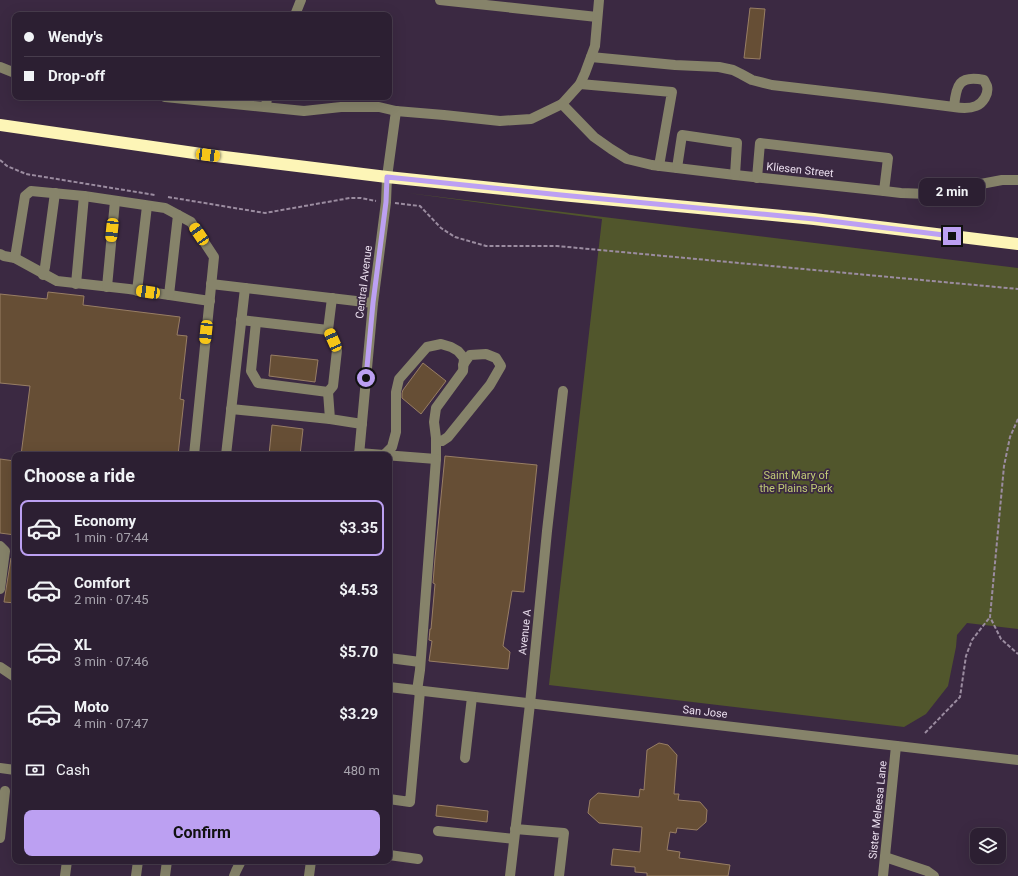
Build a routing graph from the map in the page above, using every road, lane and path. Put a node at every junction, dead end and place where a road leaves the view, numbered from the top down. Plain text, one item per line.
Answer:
1 (301, 0) edge
2 (440, 0) edge
3 (599, 0) edge
4 (474, 2) edge
5 (296, 12) edge
6 (597, 17) junction
7 (591, 58) junction
8 (0, 67) edge
9 (12, 72) edge
10 (580, 84) junction
11 (195, 100) edge
12 (267, 100) edge
13 (562, 104) junction
14 (266, 107) junction
15 (954, 107) dead end
16 (396, 112) junction
17 (0, 125) edge
18 (0, 160) edge
19 (659, 166) junction
20 (677, 168) junction
21 (735, 176) junction
22 (387, 177) junction
23 (757, 178) junction
24 (1018, 180) edge
25 (884, 191) junction
26 (55, 193) junction
27 (157, 195) dead end
28 (84, 196) junction
29 (164, 196) dead end
30 (362, 198) dead end
31 (115, 201) junction
32 (404, 204) dead end
33 (147, 206) junction
34 (178, 215) junction
35 (1018, 244) edge
36 (0, 254) edge
37 (15, 258) junction
38 (43, 274) junction
39 (76, 284) junction
40 (211, 284) junction
41 (107, 287) junction
42 (245, 288) junction
43 (1018, 289) edge
44 (137, 291) junction
45 (169, 295) junction
46 (332, 298) junction
47 (210, 301) junction
48 (373, 303) junction
49 (241, 320) junction
50 (256, 322) junction
51 (328, 330) junction
52 (463, 365) junction
53 (564, 391) dead end
54 (328, 392) junction
55 (231, 408) junction
56 (330, 419) junction
57 (1018, 419) edge
58 (362, 424) junction
59 (436, 440) junction
60 (194, 452) edge
61 (226, 452) edge
62 (359, 452) edge
63 (387, 452) edge
64 (392, 455) edge
65 (436, 458) junction
66 (0, 546) edge
67 (1, 574) edge
68 (0, 589) edge
69 (990, 617) junction
70 (1018, 654) edge
71 (392, 658) edge
72 (420, 662) junction
73 (0, 667) edge
74 (12, 675) edge
75 (392, 687) edge
76 (418, 691) junction
77 (472, 697) junction
78 (530, 704) junction
79 (924, 733) dead end
80 (896, 746) junction
81 (465, 758) dead end
82 (1018, 760) edge
83 (0, 768) edge
84 (12, 770) edge
85 (7, 791) edge
86 (392, 799) edge
87 (515, 829) junction
88 (438, 831) dead end
89 (0, 838) edge
90 (514, 839) junction
91 (392, 855) edge
92 (885, 857) junction
93 (418, 859) dead end
94 (67, 864) edge
95 (138, 864) edge
96 (167, 864) edge
97 (240, 864) edge
98 (311, 864) edge
99 (65, 876) edge
100 (136, 876) edge
101 (165, 876) edge
102 (234, 876) edge
103 (309, 876) edge
104 (510, 876) edge
105 (559, 876) edge
106 (883, 876) edge
107 (934, 876) edge

1 - 5 street
2 - 4 street
3 - 6 street
4 - 6 street
6 - 7 street
7 - 10 street
7 - 15 street
8 - 9 street
10 - 13 street
10 - 19 street
11 - 14 street
12 - 14 street
13 - 16 street
13 - 19 street, Kliesen Street
14 - 16 street
16 - 22 street, Central Avenue
17 - 22 highway
18 - 27 path
19 - 20 street, Kliesen Street
20 - 21 street, Kliesen Street
20 - 21 street
21 - 23 street, Kliesen Street
22 - 35 highway
22 - 48 street, Central Avenue
23 - 25 street, Kliesen Street
23 - 25 street
24 - 25 street, Kliesen Street
26 - 28 street
26 - 37 street
26 - 38 street
28 - 31 street
28 - 39 street
29 - 30 path
31 - 33 street
31 - 41 street
32 - 43 path
33 - 34 street
33 - 44 street
34 - 40 street
34 - 45 street
36 - 37 street
37 - 38 street
38 - 39 street
39 - 41 street
40 - 42 street
40 - 47 street
41 - 44 street
42 - 46 street
42 - 49 street
44 - 45 street
45 - 47 street
46 - 48 street
46 - 51 street
47 - 60 street
48 - 58 street, Central Avenue
49 - 50 street
49 - 55 street
50 - 51 street
50 - 54 street
51 - 54 street
52 - 59 street
52 - 59 street
52 - 63 street
53 - 78 street, Avenue A
54 - 56 street
55 - 56 street
55 - 61 street
56 - 58 street
57 - 69 path
58 - 62 street, Central Avenue
59 - 65 street
64 - 65 street
65 - 72 street
66 - 67 street
67 - 68 street
69 - 70 path
69 - 79 path
71 - 72 street
72 - 76 street
73 - 74 street
75 - 76 street, San Jose
76 - 77 street, San Jose
76 - 86 street
77 - 78 street, San Jose
77 - 81 street
78 - 80 street, San Jose
78 - 87 street, Avenue A
80 - 82 street, San Jose
80 - 92 street, Sister Meleesa Lane
83 - 84 street
85 - 89 street
87 - 90 street, Avenue A
87 - 105 street
88 - 90 street
90 - 104 street, Avenue A
91 - 93 street
92 - 106 street, Sister Meleesa Lane
92 - 107 street
94 - 99 street
95 - 100 street
96 - 101 street
97 - 102 street
98 - 103 street

